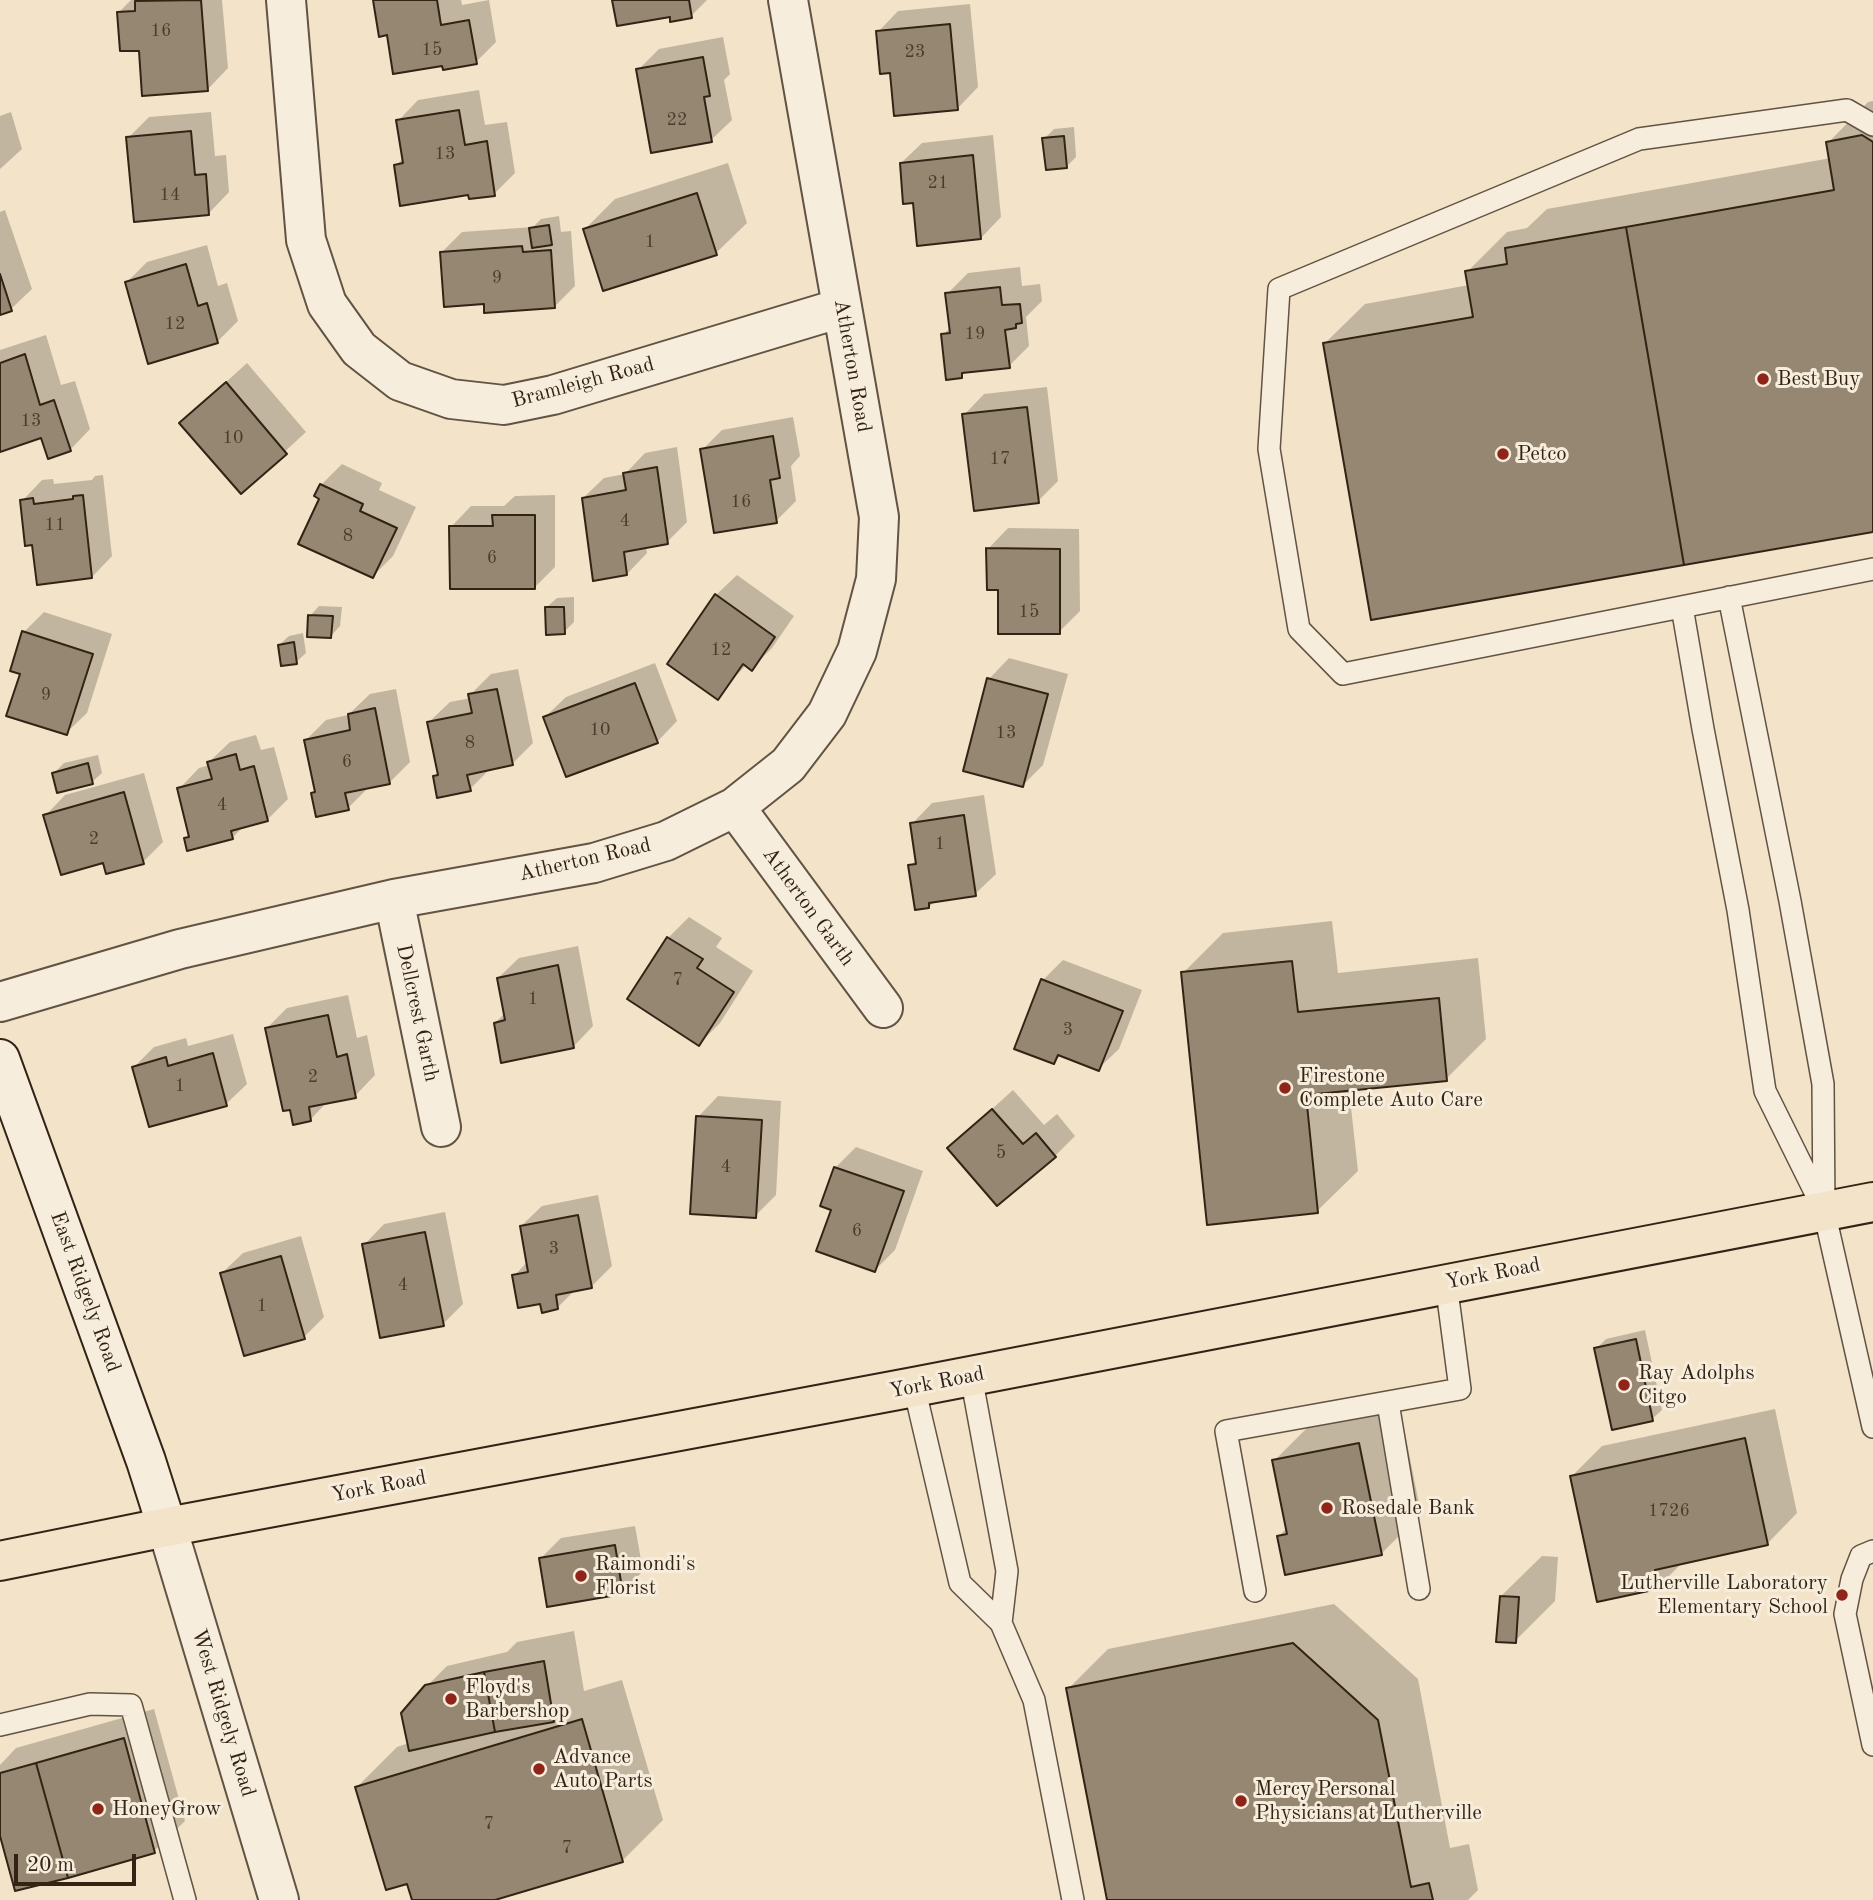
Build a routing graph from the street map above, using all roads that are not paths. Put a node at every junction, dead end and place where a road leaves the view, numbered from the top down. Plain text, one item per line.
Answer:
1 (286, 0) edge
2 (788, 0) edge
3 (1873, 125) edge
4 (841, 308) junction
5 (1873, 569) edge
6 (1729, 597) junction
7 (1682, 607) junction
8 (735, 807) junction
9 (394, 899) junction
10 (0, 1002) edge
11 (883, 1008) dead end
12 (0, 1059) edge
13 (441, 1127) dead end
14 (1873, 1202) edge
15 (1824, 1211) junction
16 (1446, 1283) junction
17 (971, 1376) junction
18 (914, 1387) junction
19 (1388, 1402) junction
20 (1873, 1427) edge
21 (167, 1527) junction
22 (1873, 1551) edge
23 (0, 1561) edge
24 (1419, 1589) dead end
25 (1255, 1591) dead end
26 (1002, 1623) junction
27 (0, 1726) edge
28 (1873, 1745) edge
29 (184, 1900) edge
30 (279, 1900) edge
31 (1073, 1900) edge

1 - 4 street, Bramleigh Road
2 - 4 street, Atherton Road
3 - 7 lane
4 - 8 street, Atherton Road
5 - 6 lane
6 - 7 lane
6 - 15 lane
7 - 15 lane
8 - 9 street, Atherton Road
8 - 11 street, Atherton Garth
9 - 10 street, Atherton Road
9 - 13 street, Dellcrest Garth
12 - 21 street, East Ridgely Road
14 - 15 main road, York Road
15 - 16 main road, York Road
15 - 20 lane
16 - 17 main road, York Road
16 - 19 lane
17 - 18 main road, York Road
17 - 26 lane
18 - 21 main road, York Road
18 - 26 lane
19 - 24 lane
19 - 25 lane
21 - 23 main road, York Road
21 - 30 street, West Ridgely Road
22 - 28 lane
26 - 31 lane
27 - 29 lane

